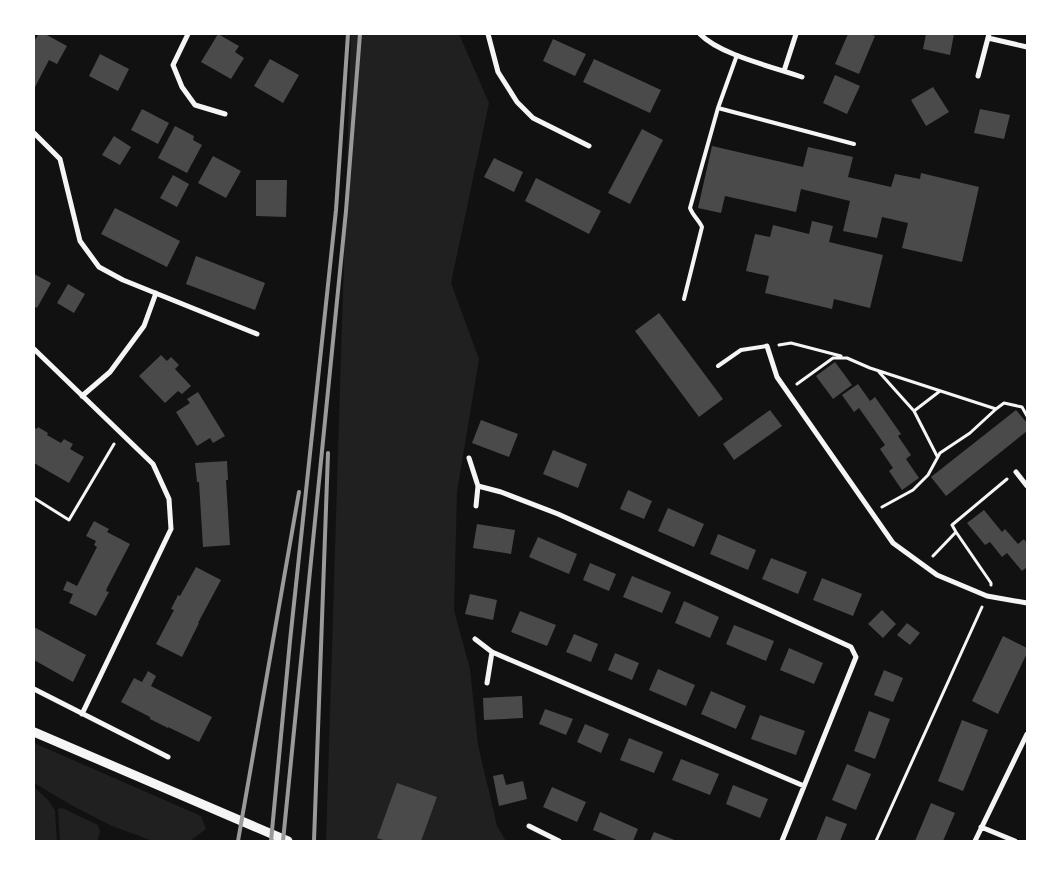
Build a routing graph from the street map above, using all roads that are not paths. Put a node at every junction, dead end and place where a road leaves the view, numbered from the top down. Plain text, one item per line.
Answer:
1 (188, 34) edge
2 (488, 34) edge
3 (700, 34) edge
4 (796, 34) edge
5 (988, 36) edge
6 (1027, 47) edge
7 (736, 55) junction
8 (784, 71) junction
9 (978, 76) dead end
10 (802, 77) dead end
11 (718, 108) junction
12 (225, 114) dead end
13 (34, 133) edge
14 (854, 144) dead end
15 (589, 146) dead end
16 (156, 294) junction
17 (684, 300) dead end
18 (257, 334) dead end
19 (767, 346) joint
20 (34, 349) edge
21 (718, 366) dead end
22 (82, 396) junction
23 (469, 458) dead end
24 (1016, 472) road end
25 (478, 486) junction
26 (1027, 486) edge
27 (476, 506) dead end
28 (1027, 603) edge
29 (475, 639) dead end
30 (492, 652) junction
31 (487, 683) dead end
32 (34, 688) edge
33 (82, 714) junction
34 (34, 732) edge
35 (1027, 734) edge
36 (168, 757) dead end
37 (804, 786) junction
38 (529, 826) dead end
39 (981, 827) junction
40 (548, 839) edge
41 (288, 841) edge
42 (559, 841) edge
43 (782, 841) edge
44 (975, 841) edge
45 (1015, 841) edge

1 - 12 street
2 - 15 street
3 - 7 street
4 - 8 street
5 - 6 street
5 - 9 street
7 - 8 street
7 - 11 lane
8 - 10 street
11 - 14 lane
11 - 17 lane
13 - 16 street
16 - 18 street
16 - 22 street
19 - 21 lane
19 - 28 street
20 - 22 street
22 - 33 street
23 - 25 street
24 - 26 street
25 - 27 street
25 - 37 street
29 - 30 street
30 - 31 street
30 - 37 street
32 - 33 street
33 - 36 street
34 - 41 street
35 - 39 street
37 - 43 street
38 - 40 street
39 - 44 street
39 - 45 street
40 - 42 street

